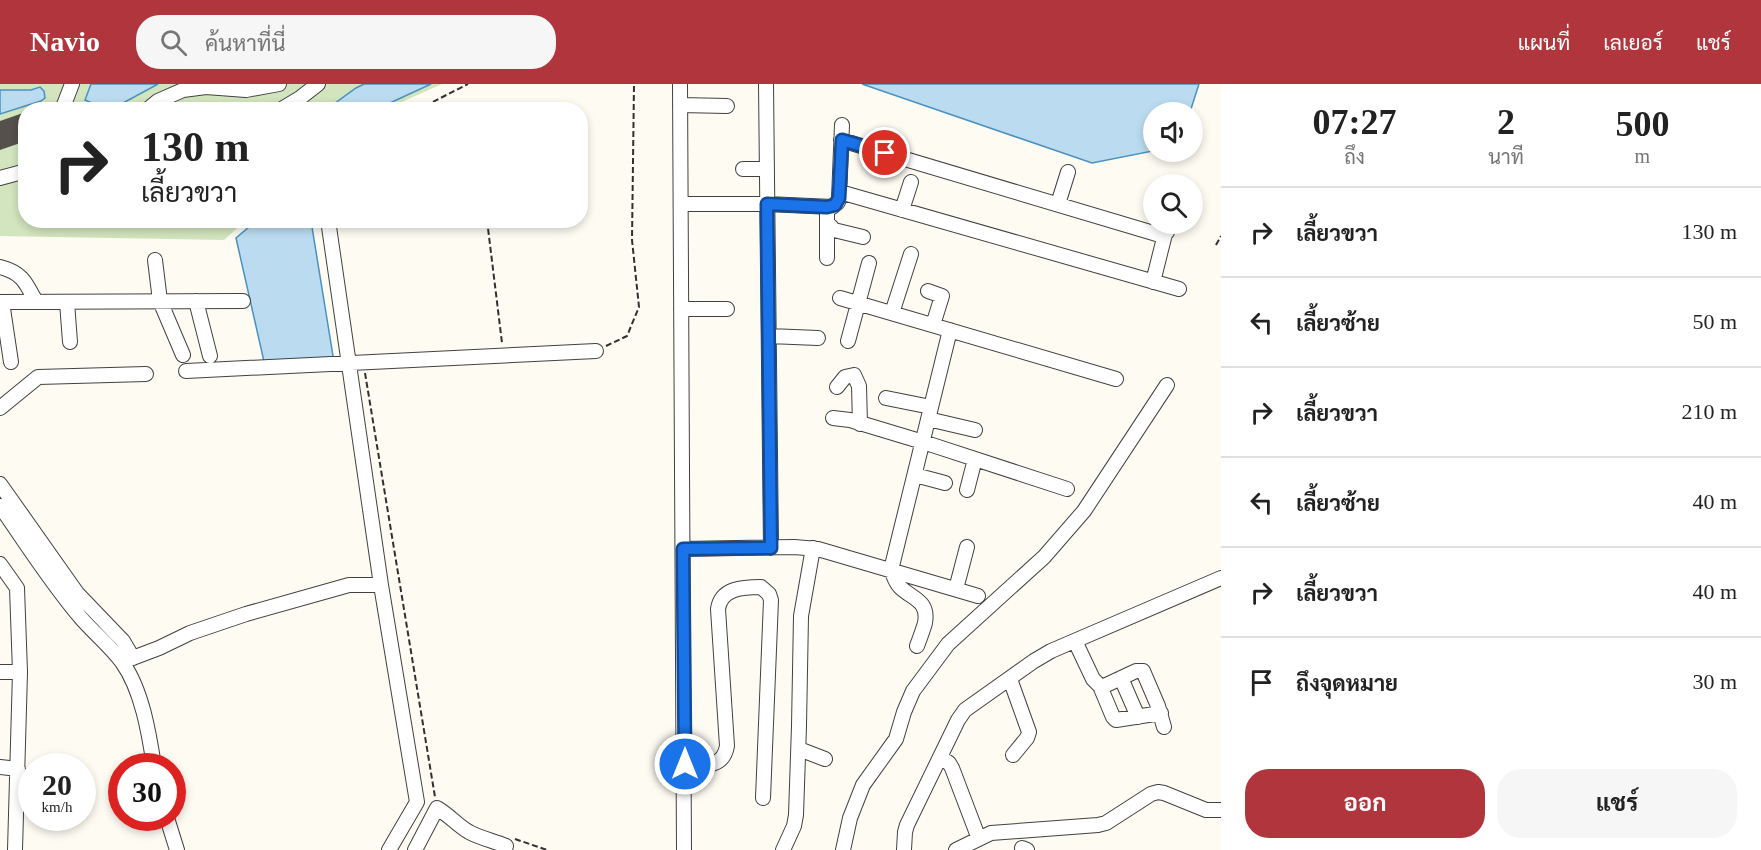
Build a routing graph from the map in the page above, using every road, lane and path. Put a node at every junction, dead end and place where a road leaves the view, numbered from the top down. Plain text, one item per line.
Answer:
1 (72, 84) edge
2 (279, 84) edge
3 (318, 84) edge
4 (468, 84) edge
5 (634, 84) edge
6 (680, 84) edge
7 (766, 84) edge
8 (65, 102) edge
9 (157, 102) edge
10 (293, 102) edge
11 (433, 102) edge
12 (680, 105) junction
13 (727, 106) dead end
14 (842, 125) dead end
15 (842, 140) junction
16 (767, 168) junction
17 (743, 170) dead end
18 (1068, 172) dead end
19 (18, 173) edge
20 (0, 178) edge
21 (910, 182) dead end
22 (840, 192) junction
23 (681, 204) junction
24 (767, 204) junction
25 (1058, 204) junction
26 (827, 207) junction
27 (902, 210) junction
28 (329, 228) edge
29 (488, 228) edge
30 (1143, 230) edge
31 (1166, 234) edge
32 (1221, 236) edge
33 (863, 237) dead end
34 (1216, 245) dead end
35 (911, 254) dead end
36 (155, 260) dead end
37 (869, 263) dead end
38 (0, 267) edge
39 (1154, 282) junction
40 (1179, 290) dead end
41 (928, 291) dead end
42 (840, 298) dead end
43 (160, 301) junction
44 (196, 301) junction
45 (243, 301) dead end
46 (1, 302) edge
47 (36, 302) junction
48 (67, 302) junction
49 (859, 303) junction
50 (681, 309) junction
51 (727, 309) dead end
52 (892, 313) junction
53 (933, 325) junction
54 (950, 330) junction
55 (769, 336) junction
56 (818, 338) dead end
57 (848, 341) dead end
58 (70, 342) dead end
59 (596, 351) joint
60 (183, 355) dead end
61 (504, 355) junction
62 (210, 356) dead end
63 (10, 362) dead end
64 (363, 362) junction
65 (348, 363) junction
66 (186, 371) dead end
67 (146, 374) dead end
68 (1116, 380) dead end
69 (1167, 385) dead end
70 (837, 387) dead end
71 (886, 398) dead end
72 (0, 408) edge
73 (929, 413) junction
74 (833, 418) dead end
75 (860, 424) junction
76 (975, 430) dead end
77 (923, 442) junction
78 (975, 459) junction
79 (915, 475) junction
80 (945, 483) dead end
81 (0, 484) edge
82 (1066, 489) dead end
83 (967, 490) dead end
84 (0, 506) edge
85 (967, 547) dead end
86 (771, 548) junction
87 (813, 548) junction
88 (683, 549) junction
89 (0, 564) edge
90 (891, 570) junction
91 (1221, 578) edge
92 (0, 581) edge
93 (381, 585) junction
94 (17, 588) junction
95 (956, 589) junction
96 (978, 596) dead end
97 (1075, 641) junction
98 (917, 645) dead end
99 (127, 660) junction
100 (0, 672) edge
101 (20, 672) junction
102 (1121, 678) junction
103 (1010, 679) junction
104 (1100, 686) junction
105 (1138, 717) junction
106 (799, 749) junction
107 (18, 753) edge
108 (152, 753) edge
109 (1013, 755) dead end
110 (940, 757) junction
111 (825, 759) dead end
112 (685, 764) junction
113 (0, 767) edge
114 (18, 769) joint
115 (763, 798) dead end
116 (437, 808) junction
117 (1221, 810) edge
118 (172, 831) edge
119 (979, 839) junction
120 (501, 844) joint
121 (15, 850) edge
122 (177, 850) edge
123 (389, 850) edge
124 (415, 850) edge
125 (547, 850) edge
126 (684, 850) edge
127 (783, 850) edge
128 (843, 850) edge
129 (904, 850) edge
130 (956, 850) edge

1 - 8 street
2 - 9 street
3 - 10 street
4 - 11 path
5 - 59 path
6 - 12 street
7 - 16 street
12 - 13 street
12 - 23 street
14 - 15 street
15 - 22 street
15 - 25 street
16 - 17 street
16 - 24 street
18 - 25 street
19 - 20 street
21 - 27 street
22 - 26 street
22 - 27 street
23 - 24 street
23 - 50 street
24 - 26 street
24 - 55 street
25 - 30 street
26 - 33 street
27 - 39 street
28 - 65 street
29 - 61 path
31 - 39 street
32 - 34 path
35 - 52 street
36 - 43 street
37 - 49 street
38 - 47 street
39 - 40 street
41 - 53 street
42 - 49 street
43 - 44 street
43 - 48 street
43 - 60 street
44 - 45 street
44 - 62 street
46 - 47 street
46 - 63 street
47 - 48 street
48 - 58 street
49 - 52 street
49 - 57 street
50 - 51 street
50 - 88 street
52 - 53 street
53 - 54 street
54 - 68 street
54 - 73 street
55 - 56 street
55 - 86 street
59 - 61 street
61 - 64 street
64 - 65 street
64 - 116 path
65 - 66 street
65 - 93 street
67 - 72 street
69 - 128 street
70 - 75 street
71 - 73 street
73 - 76 street
73 - 77 street
74 - 75 street
75 - 77 street
77 - 78 street
77 - 79 street
78 - 82 street
78 - 83 street
79 - 80 street
79 - 90 street
81 - 99 street
84 - 99 street
85 - 95 street
86 - 87 street
86 - 88 street
87 - 90 street
87 - 106 street
88 - 112 street
89 - 94 street
90 - 95 street
90 - 98 street
91 - 97 street
92 - 94 street
93 - 99 street
93 - 123 street
94 - 101 street
95 - 96 street
97 - 103 street
97 - 104 street
99 - 108 street
100 - 101 street
101 - 107 street
102 - 104 street
102 - 105 street
102 - 105 street
103 - 109 street
103 - 110 street
104 - 105 street
106 - 111 street
106 - 127 street
110 - 119 street
110 - 129 street
112 - 115 street
112 - 126 street
113 - 114 street
114 - 121 street
116 - 120 street
116 - 124 street
117 - 119 street
118 - 122 street
119 - 130 street
120 - 125 path

